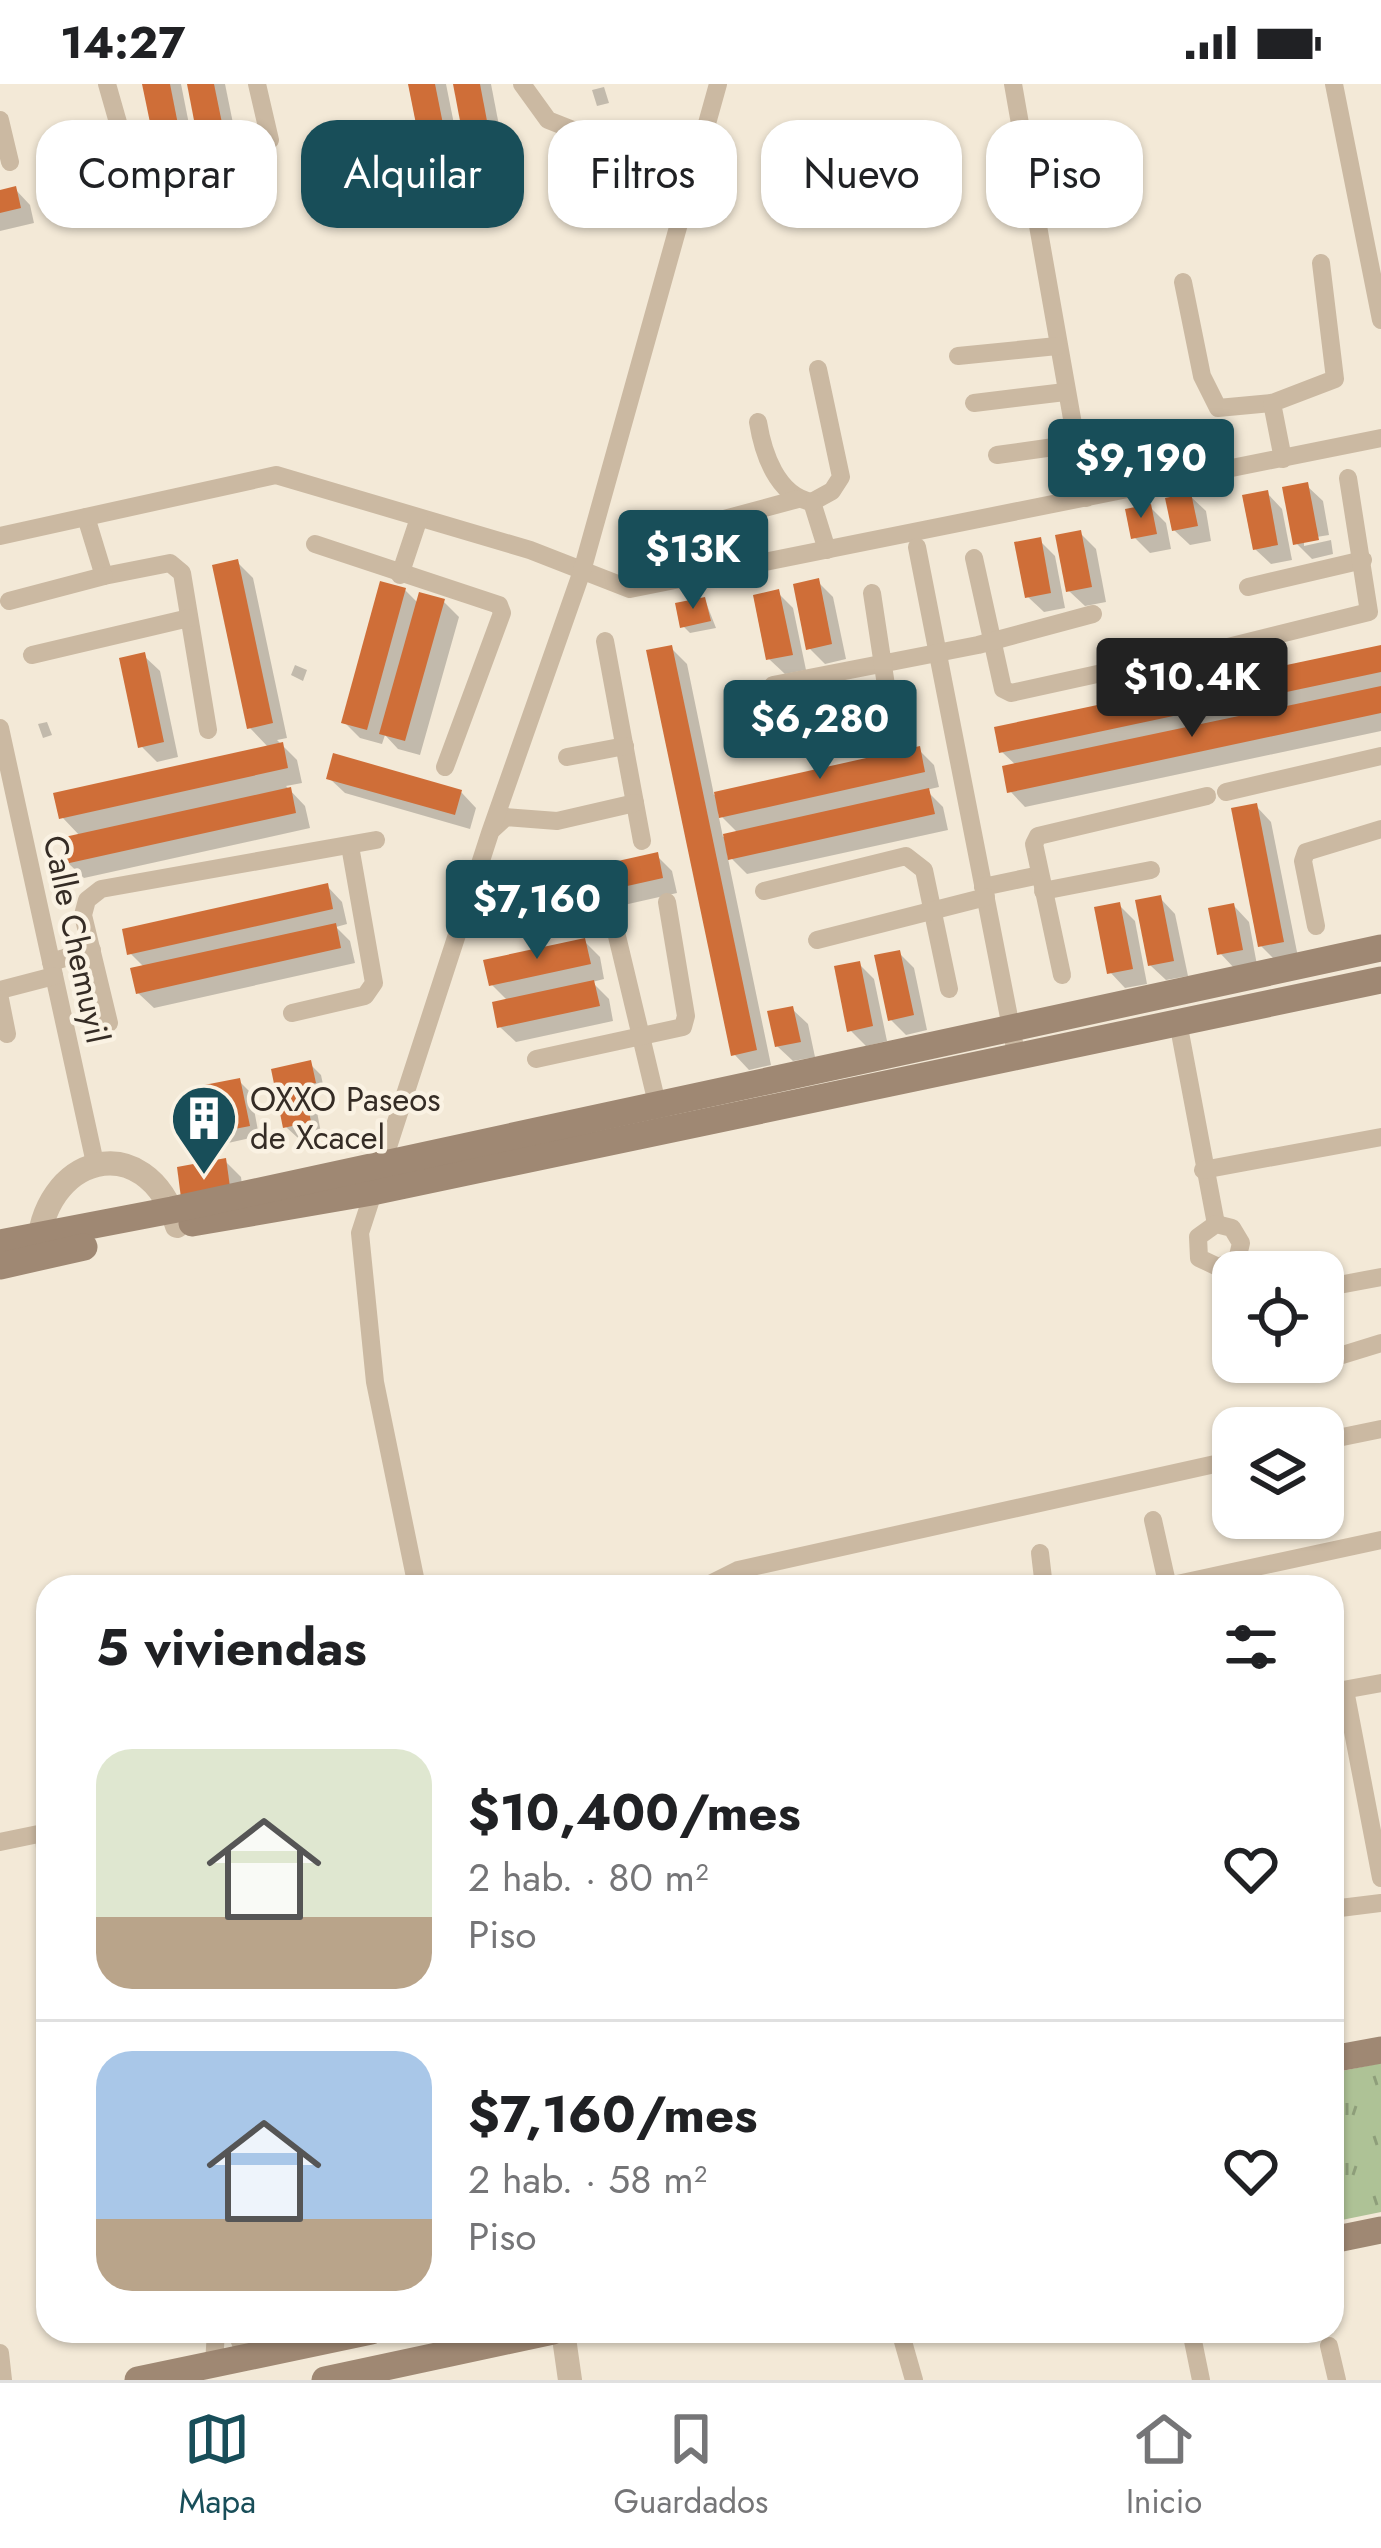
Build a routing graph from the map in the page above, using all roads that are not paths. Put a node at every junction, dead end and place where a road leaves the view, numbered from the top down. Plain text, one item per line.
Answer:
1 (107, 84) edge
2 (256, 84) edge
3 (523, 84) edge
4 (718, 84) edge
5 (1013, 84) edge
6 (1334, 84) edge
7 (0, 120) edge
8 (117, 120) edge
9 (265, 120) edge
10 (548, 120) edge
11 (10, 162) dead end
12 (1381, 199) edge
13 (1358, 205) junction
14 (1321, 262) dead end
15 (1184, 282) dead end
16 (1381, 320) edge
17 (1057, 346) junction
18 (958, 356) dead end
19 (818, 368) dead end
20 (1065, 392) junction
21 (974, 403) dead end
22 (1272, 403) junction
23 (758, 422) dead end
24 (1381, 438) edge
25 (1075, 444) junction
26 (997, 455) dead end
27 (1282, 459) junction
28 (1348, 478) dead end
29 (1086, 498) junction
30 (805, 500) junction
31 (86, 517) junction
32 (419, 518) junction
33 (702, 524) dead end
34 (0, 536) edge
35 (315, 544) dead end
36 (917, 547) dead end
37 (827, 550) junction
38 (974, 558) dead end
39 (1370, 565) edge
40 (582, 572) junction
41 (400, 575) junction
42 (104, 576) junction
43 (1248, 587) dead end
44 (872, 592) dead end
45 (9, 601) dead end
46 (1093, 614) dead end
47 (189, 618) junction
48 (604, 641) dead end
49 (990, 641) junction
50 (938, 651) junction
51 (1208, 652) dead end
52 (32, 655) dead end
53 (1170, 658) dead end
54 (883, 663) junction
55 (772, 685) dead end
56 (0, 728) edge
57 (208, 730) dead end
58 (625, 746) junction
59 (752, 749) dead end
60 (1381, 756) edge
61 (567, 758) dead end
62 (445, 767) dead end
63 (635, 803) junction
64 (1381, 829) edge
65 (490, 832) junction
66 (376, 840) dead end
67 (642, 841) dead end
68 (350, 846) junction
69 (1151, 870) dead end
70 (1042, 883) junction
71 (764, 891) dead end
72 (984, 892) junction
73 (667, 902) dead end
74 (611, 911) dead end
75 (933, 911) junction
76 (1316, 926) dead end
77 (817, 940) dead end
78 (1381, 948) edge
79 (92, 950) junction
80 (52, 969) junction
81 (1062, 975) dead end
82 (1381, 980) edge
83 (949, 989) dead end
84 (0, 990) edge
85 (0, 999) edge
86 (292, 1013) dead end
87 (1178, 1022) junction
88 (109, 1023) dead end
89 (8, 1034) dead end
90 (640, 1039) junction
91 (1013, 1040) junction
92 (536, 1059) dead end
93 (660, 1117) junction
94 (1381, 1137) edge
95 (94, 1163) junction
96 (383, 1164) junction
97 (1203, 1169) junction
98 (372, 1192) junction
99 (175, 1218) junction
100 (1216, 1224) junction
101 (0, 1243) edge
102 (39, 1247) junction
103 (1239, 1251) edge
104 (1212, 1265) edge
105 (0, 1266) edge
106 (1381, 1277) edge
107 (1344, 1284) edge
108 (1381, 1343) edge
109 (1344, 1355) edge
110 (1381, 1429) edge
111 (1344, 1437) edge
112 (1212, 1465) edge
113 (1153, 1520) dead end
114 (1381, 1540) edge
115 (1040, 1553) dead end
116 (414, 1575) edge
117 (728, 1575) edge
118 (1043, 1575) edge
119 (1166, 1575) edge
120 (1219, 1575) edge
121 (1381, 1683) edge
122 (1344, 1690) edge
123 (1344, 1717) edge
124 (36, 1835) edge
125 (0, 1842) edge
126 (1381, 1877) edge
127 (1381, 1903) edge
128 (1344, 1908) edge
129 (1381, 2050) edge
130 (1344, 2058) edge
131 (1381, 2230) edge
132 (1344, 2238) edge
133 (215, 2343) edge
134 (497, 2343) edge
135 (565, 2343) edge
136 (904, 2343) edge
137 (1193, 2343) edge
138 (241, 2344) edge
139 (1329, 2346) dead end
140 (0, 2353) edge
141 (214, 2364) junction
142 (3, 2380) edge
143 (138, 2380) edge
144 (325, 2380) edge
145 (570, 2380) edge
146 (914, 2380) edge
147 (1201, 2380) edge
148 (1336, 2380) edge

1 - 8 street
2 - 9 street
3 - 10 street
4 - 40 street
5 - 17 street
6 - 13 street
7 - 11 street
12 - 13 street
13 - 16 street
14 - 22 street
15 - 22 street
17 - 18 street
17 - 20 street
19 - 30 street
20 - 21 street
20 - 25 street
22 - 27 street
23 - 30 street
24 - 27 street
25 - 26 street
25 - 29 street
27 - 29 street
28 - 39 street
29 - 37 street
30 - 33 street
30 - 37 street
31 - 32 street
31 - 34 street
31 - 42 street
32 - 40 street
32 - 41 street
35 - 41 street
36 - 50 street
37 - 40 street
38 - 49 street
39 - 43 street
39 - 51 street
40 - 65 street
41 - 62 street
42 - 45 street
42 - 47 street
44 - 54 street
46 - 49 street
47 - 52 street
47 - 57 street
48 - 58 street
49 - 50 street
49 - 53 street
50 - 54 street
50 - 72 street
54 - 55 street
54 - 59 street
56 - 80 street, Calle Chemuyil
58 - 61 street
58 - 63 street
60 - 70 street
63 - 65 street
63 - 67 street
64 - 76 street
65 - 96 street
66 - 68 street
68 - 79 street
68 - 86 street
69 - 70 street
70 - 72 street
70 - 81 street
71 - 75 street
72 - 75 street
72 - 91 street
73 - 90 street
74 - 90 street
75 - 77 street
75 - 83 street
78 - 91 main road
79 - 80 street
79 - 88 street
80 - 84 street
80 - 95 street, Calle Chemuyil
82 - 87 main road
85 - 89 street
87 - 91 main road
87 - 97 street
90 - 92 street
90 - 93 street
91 - 93 main road
93 - 96 main road
93 - 98 main road
94 - 97 street
95 - 99 street
95 - 102 street
96 - 98 street
96 - 99 main road
97 - 100 street
98 - 99 main road
98 - 116 street
99 - 102 main road
100 - 103 street
100 - 104 street
101 - 102 main road
102 - 105 main road
106 - 107 street
108 - 109 street
110 - 111 street
112 - 117 street
113 - 119 street
114 - 120 street
115 - 118 street
121 - 122 street
123 - 126 street
124 - 125 street
127 - 128 street
129 - 130 main road
131 - 132 main road
133 - 141 street
134 - 144 main road
135 - 145 street
136 - 146 street
137 - 147 street
138 - 141 main road
139 - 148 street
140 - 142 street
141 - 143 main road

